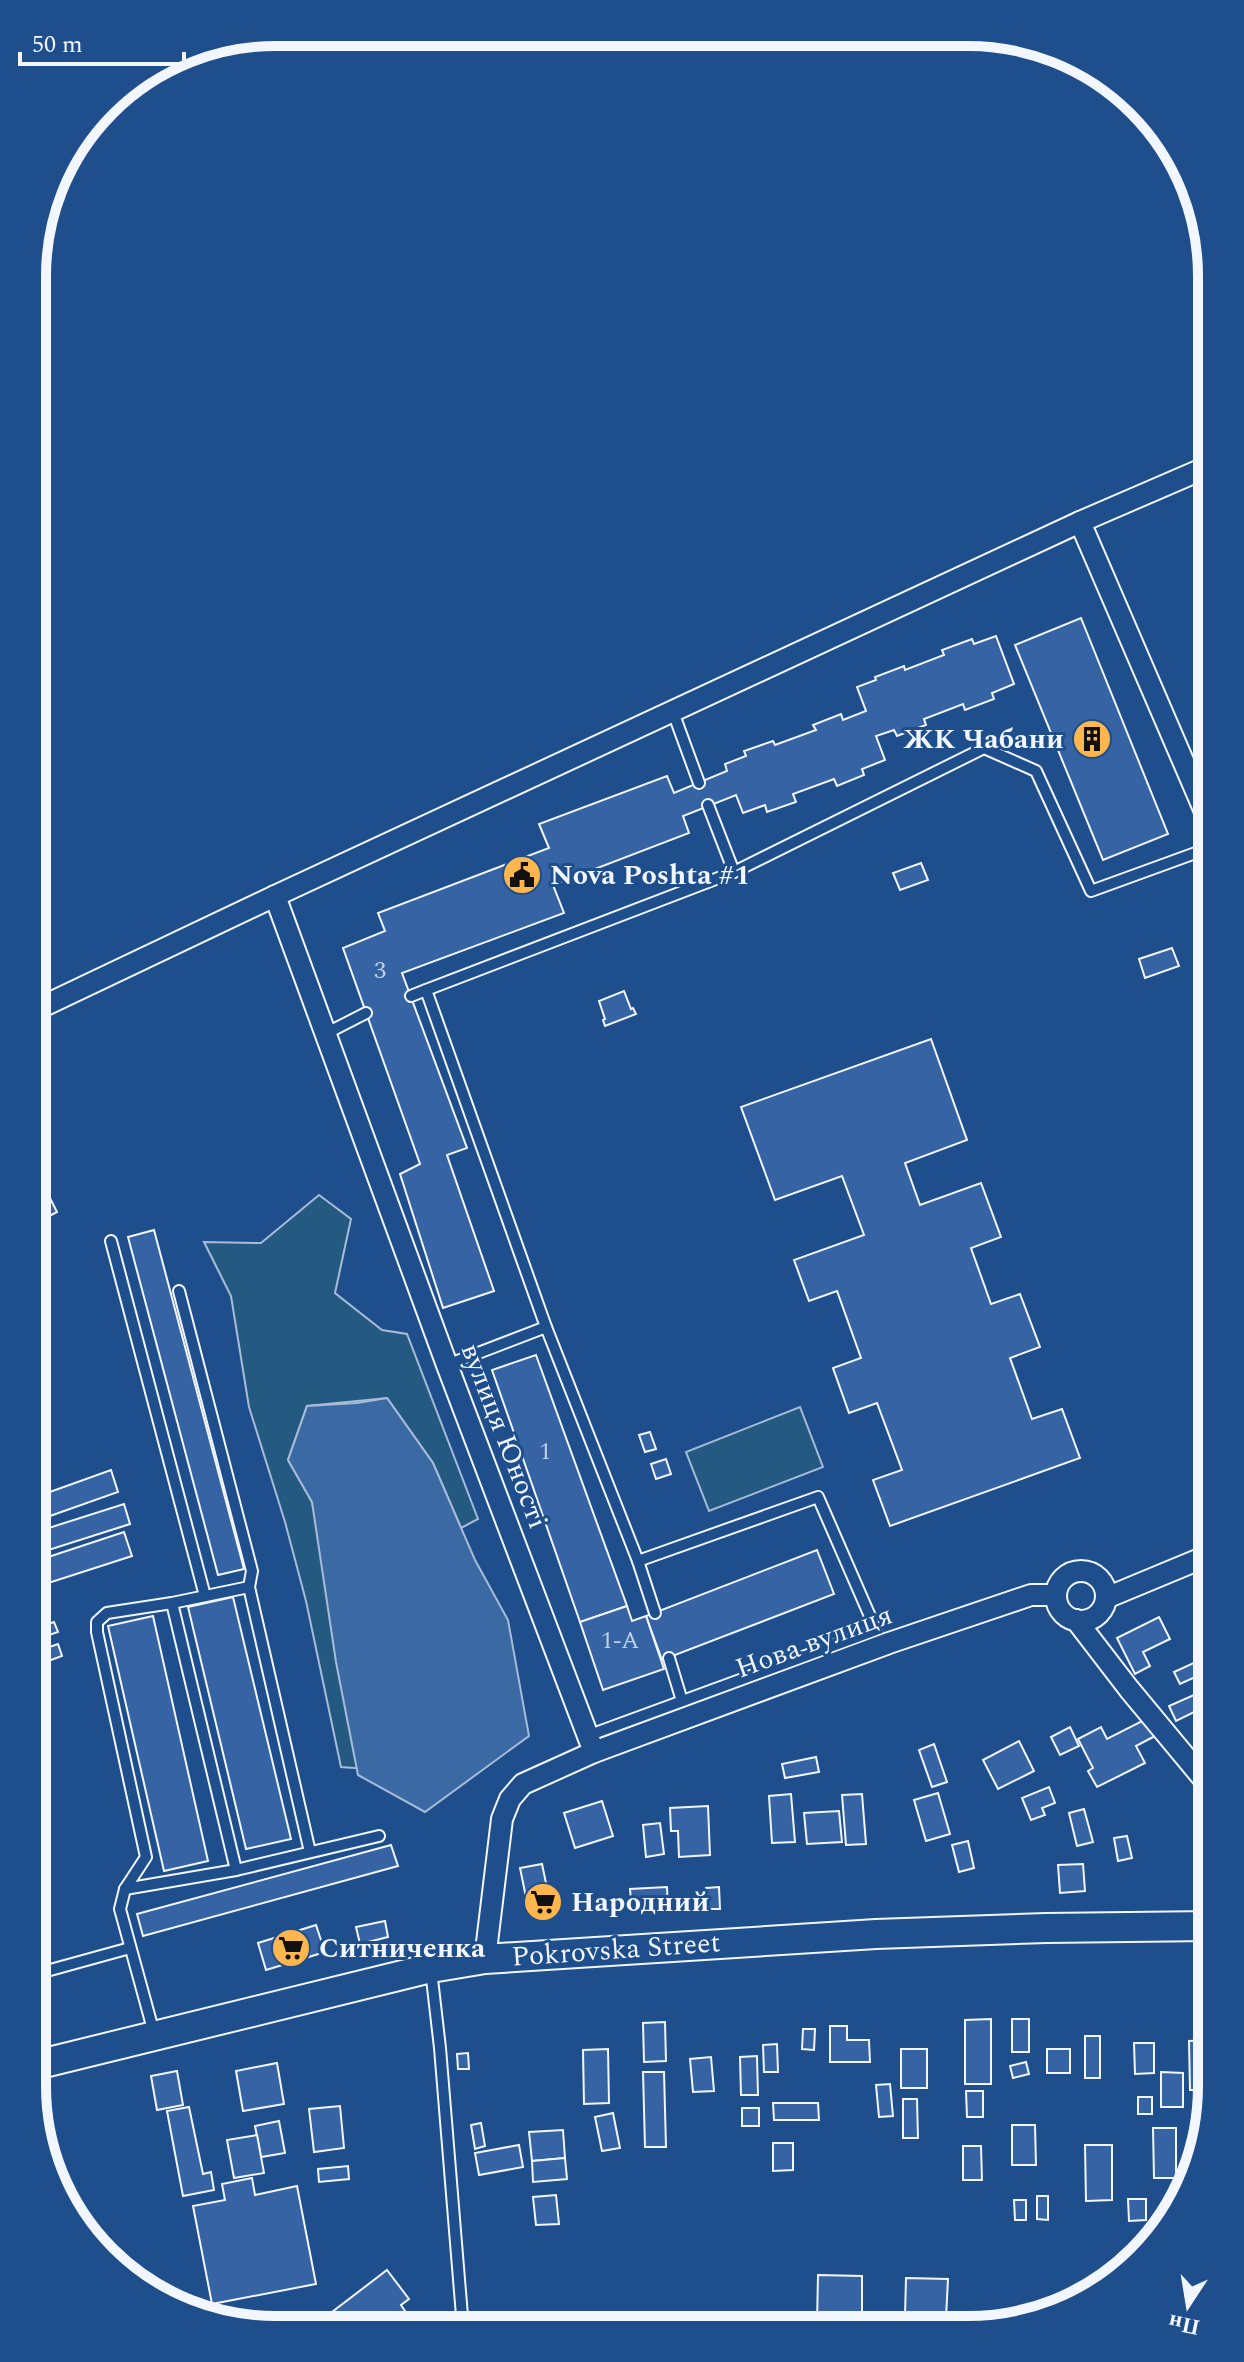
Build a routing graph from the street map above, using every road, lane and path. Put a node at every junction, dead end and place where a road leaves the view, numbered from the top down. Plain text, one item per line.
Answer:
1 (1198, 471) edge
2 (1080, 522) junction
3 (673, 712) junction
4 (699, 783) dead end
5 (1198, 792) edge
6 (708, 805) dead end
7 (1198, 852) edge
8 (734, 872) junction
9 (275, 896) junction
10 (426, 990) junction
11 (411, 996) dead end
12 (46, 1005) edge
13 (366, 1013) dead end
14 (324, 1034) junction
15 (111, 1241) dead end
16 (179, 1291) dead end
17 (546, 1327) junction
18 (447, 1365) junction
19 (1198, 1560) edge
20 (638, 1561) junction
21 (249, 1587) junction
22 (1056, 1595) junction
23 (205, 1596) junction
24 (1106, 1598) junction
25 (172, 1603) junction
26 (655, 1613) dead end
27 (1076, 1620) junction
28 (669, 1658) dead end
29 (682, 1701) junction
30 (592, 1744) junction
31 (1198, 1772) edge
32 (379, 1836) dead end
33 (310, 1852) junction
34 (236, 1870) junction
35 (125, 1889) junction
36 (1198, 1926) edge
37 (130, 1948) junction
38 (485, 1959) junction
39 (431, 1968) junction
40 (46, 1971) edge
41 (155, 2035) junction
42 (46, 2062) edge
43 (462, 2314) joint
44 (459, 2316) edge

1 - 2 street
2 - 3 street
2 - 5 street
3 - 4 lane
3 - 9 street
6 - 8 lane
7 - 8 lane
8 - 10 lane
9 - 12 street
9 - 14 street, вулиця Юності
10 - 11 lane
10 - 17 lane
13 - 14 lane
14 - 18 street, вулиця Юності
15 - 23 lane
16 - 21 lane
17 - 18 lane
17 - 20 lane
18 - 30 street, вулиця Юності
19 - 24 street
20 - 26 lane
20 - 29 lane
21 - 23 lane
21 - 33 lane
22 - 24 street
22 - 27 street
22 - 30 street, Нова вулиця
23 - 25 lane
24 - 27 street
25 - 34 lane
25 - 35 lane
27 - 31 street
28 - 29 lane
29 - 30 lane
30 - 38 street
32 - 33 lane
33 - 34 lane
34 - 35 lane
35 - 37 lane
36 - 38 street, Pokrovska Street
37 - 40 lane
37 - 41 lane
38 - 39 street, Pokrovska Street
39 - 41 street, Pokrovska Street
39 - 43 lane
41 - 42 street, Pokrovska Street
43 - 44 lane

